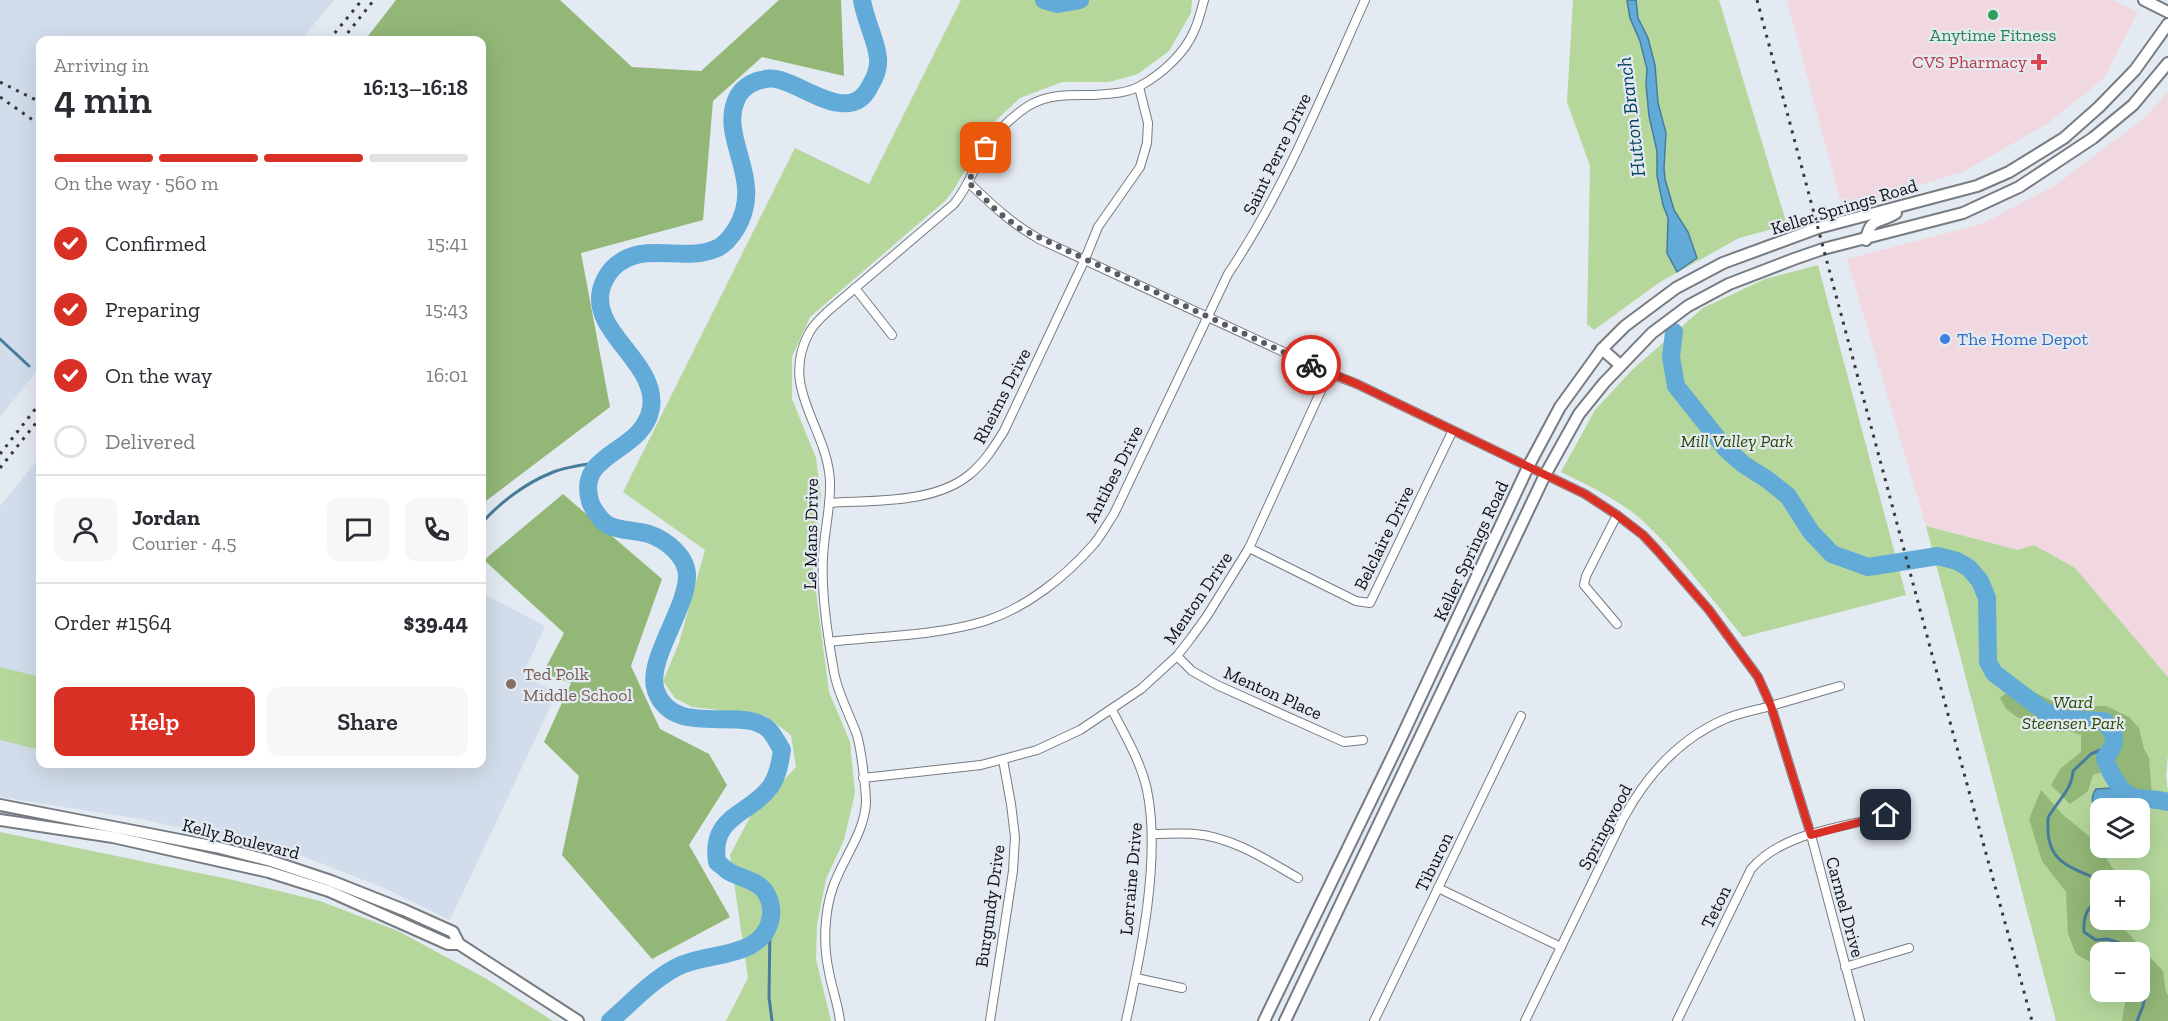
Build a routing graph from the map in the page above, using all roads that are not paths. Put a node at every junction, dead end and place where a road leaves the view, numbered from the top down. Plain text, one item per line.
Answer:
1 (1204, 0) edge
2 (1365, 0) edge
3 (2144, 0) edge
4 (2168, 12) edge
5 (2168, 24) edge
6 (2168, 63) edge
7 (1139, 87) junction
8 (968, 182) junction
9 (1906, 205) junction
10 (1866, 240) junction
11 (1086, 259) junction
12 (855, 288) junction
13 (1208, 316) junction
14 (892, 336) dead end
15 (1602, 349) junction
16 (1620, 365) junction
17 (1329, 374) junction
18 (1452, 432) junction
19 (1528, 467) junction
20 (1545, 475) junction
21 (829, 503) junction
22 (1617, 515) junction
23 (1249, 548) junction
24 (1617, 624) dead end
25 (829, 642) junction
26 (1177, 656) junction
27 (1840, 686) dead end
28 (1771, 706) junction
29 (1112, 710) junction
30 (1521, 716) dead end
31 (1363, 740) dead end
32 (1003, 760) junction
33 (863, 778) junction
34 (0, 805) edge
35 (1886, 815) dead end
36 (0, 820) edge
37 (1152, 834) junction
38 (1811, 835) junction
39 (172, 844) junction
40 (1298, 878) dead end
41 (1438, 888) junction
42 (1561, 947) junction
43 (1909, 948) dead end
44 (1845, 967) junction
45 (1136, 978) junction
46 (1182, 988) dead end
47 (578, 1021) edge
48 (840, 1021) edge
49 (990, 1021) edge
50 (1126, 1021) edge
51 (1264, 1021) edge
52 (1285, 1021) edge
53 (1374, 1021) edge
54 (1525, 1021) edge
55 (1677, 1021) edge
56 (1860, 1021) edge

1 - 7 street, Le Mans Drive
2 - 13 street, Saint Perre Drive
3 - 4 main road
5 - 9 main road, Keller Springs Road
6 - 10 main road, Keller Springs Road
7 - 8 street, Le Mans Drive
7 - 11 street, Rheims Drive
8 - 11 street, Carmel Drive
8 - 12 street, Le Mans Drive
9 - 10 main road
9 - 15 main road, Keller Springs Road
10 - 16 main road, Keller Springs Road
11 - 13 street, Carmel Drive
11 - 21 street, Rheims Drive
12 - 14 street
12 - 21 street, Le Mans Drive
13 - 17 street, Carmel Drive
13 - 25 street, Antibes Drive
15 - 16 main road
15 - 19 main road, Keller Springs Road
16 - 20 main road, Keller Springs Road
17 - 18 street, Carmel Drive
17 - 23 street, Menton Drive
18 - 19 street, Carmel Drive
18 - 23 street, Belclaire Drive
19 - 20 street, Carmel Drive
19 - 51 main road, Keller Springs Road
20 - 22 street, Carmel Drive
20 - 52 main road, Keller Springs Road
21 - 25 street, Le Mans Drive
22 - 24 street
22 - 28 street, Carmel Drive
23 - 26 street, Menton Drive
25 - 33 street, Le Mans Drive
26 - 29 street, Menton Drive
26 - 31 street, Menton Place
27 - 28 street, Springwood
28 - 38 street, Carmel Drive
28 - 42 street, Springwood
29 - 32 street, Menton Drive
29 - 37 street, Lorraine Drive
30 - 41 street, Tiburon
32 - 33 street, Menton Drive
32 - 49 street, Burgundy Drive
33 - 48 street, Le Mans Drive
34 - 39 main road, Kelly Boulevard
35 - 38 street, Teton
36 - 39 main road, Kelly Boulevard
37 - 40 street
37 - 45 street, Lorraine Drive
38 - 44 street, Carmel Drive
38 - 55 street, Teton
39 - 47 main road, Kelly Boulevard
41 - 42 street
41 - 53 street, Tiburon
42 - 54 street, Springwood
43 - 44 street
44 - 56 street, Carmel Drive
45 - 46 street
45 - 50 street, Lorraine Drive

